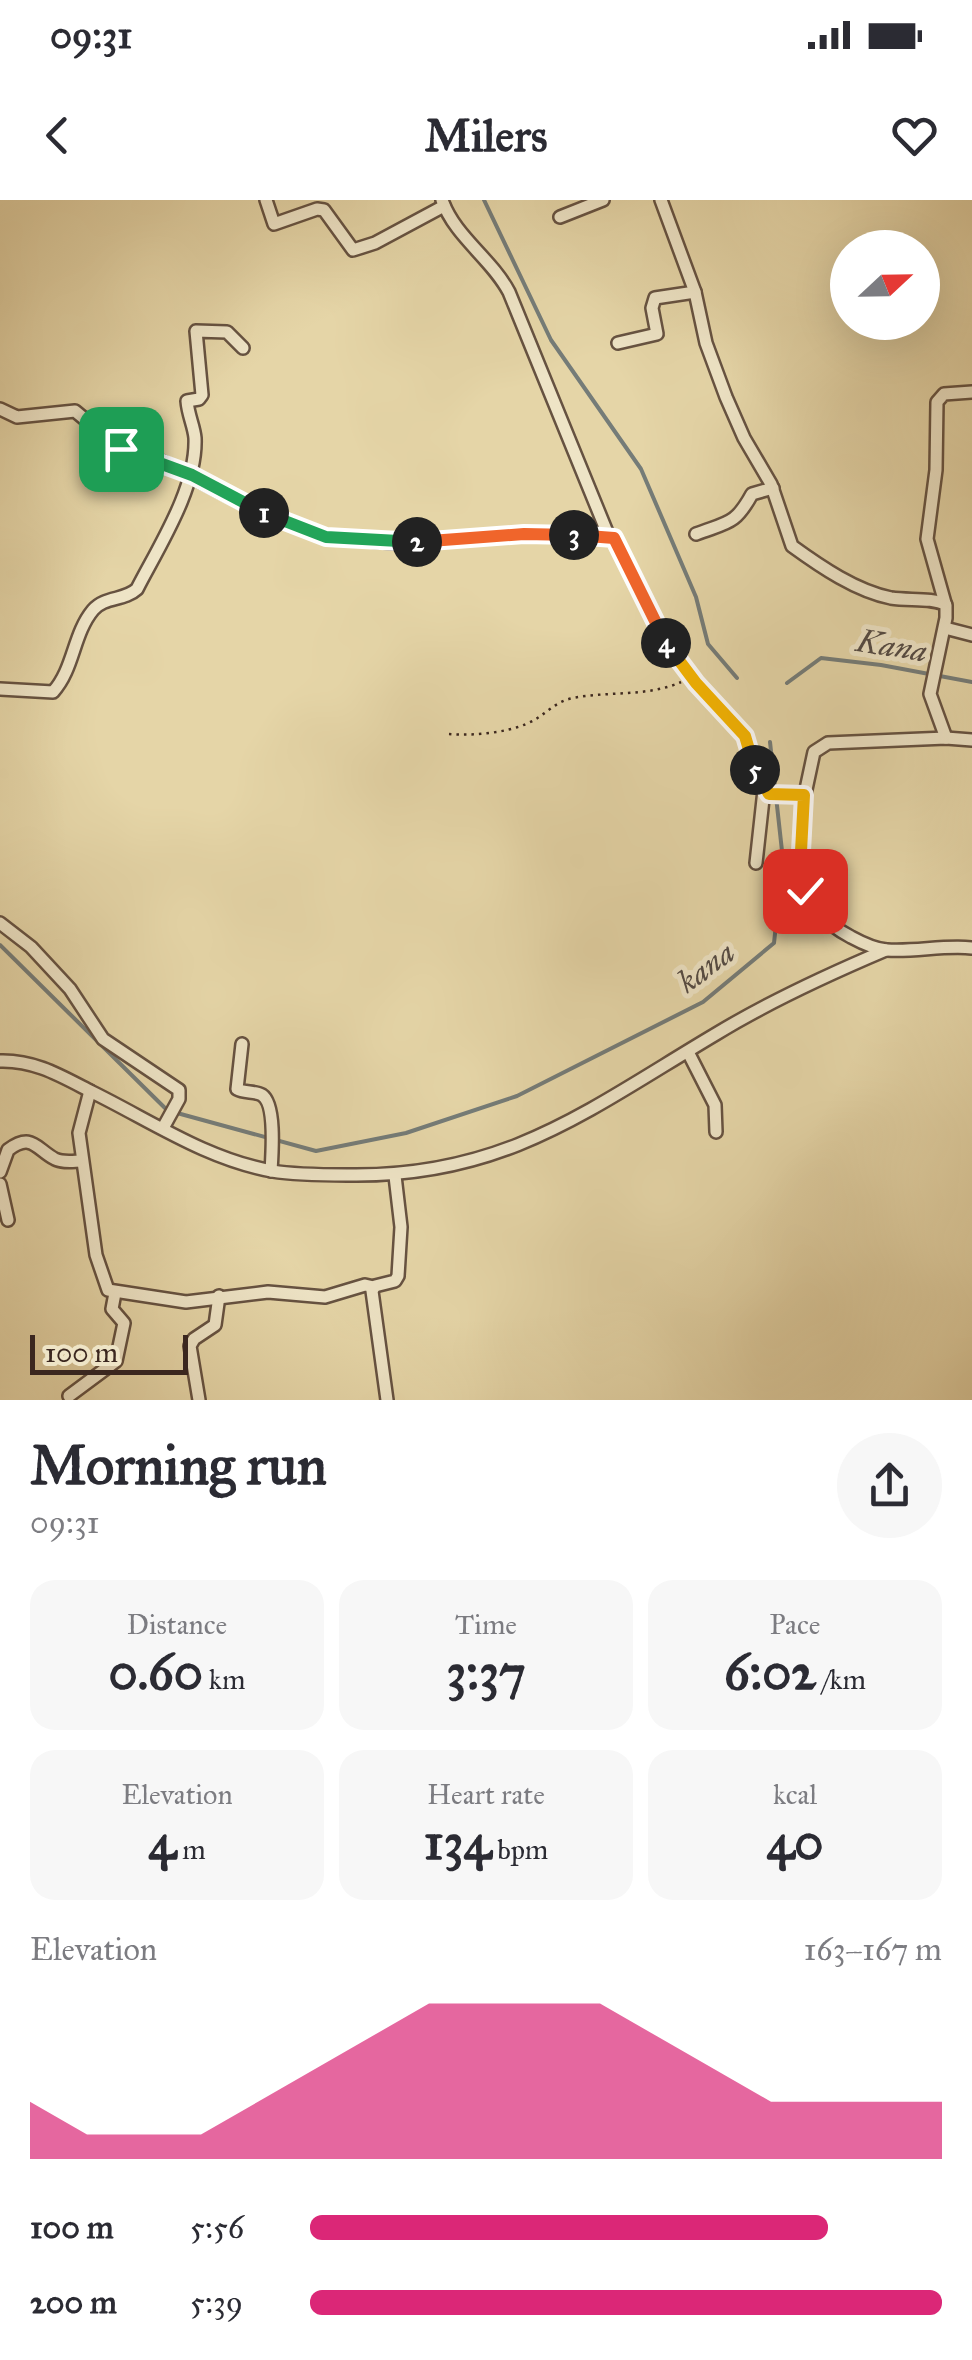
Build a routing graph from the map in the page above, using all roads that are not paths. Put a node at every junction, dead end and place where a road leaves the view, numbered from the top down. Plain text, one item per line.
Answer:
1 (266, 200) edge
2 (603, 200) edge
3 (661, 200) edge
4 (443, 203) edge
5 (560, 217) dead end
6 (694, 292) junction
7 (618, 342) dead end
8 (243, 348) dead end
9 (972, 392) edge
10 (0, 409) edge
11 (192, 475) junction
12 (772, 488) junction
13 (696, 534) dead end
14 (609, 536) junction
15 (944, 603) junction
16 (944, 628) junction
17 (972, 635) edge
18 (0, 689) edge
19 (946, 738) junction
20 (972, 740) edge
21 (769, 792) junction
22 (800, 795) junction
23 (756, 863) dead end
24 (0, 922) edge
25 (972, 948) edge
26 (886, 950) junction
27 (242, 1044) dead end
28 (688, 1052) junction
29 (0, 1061) edge
30 (90, 1090) junction
31 (165, 1125) junction
32 (716, 1132) dead end
33 (82, 1161) junction
34 (272, 1167) junction
35 (0, 1172) edge
36 (395, 1176) junction
37 (0, 1184) edge
38 (8, 1220) dead end
39 (374, 1287) junction
40 (116, 1292) junction
41 (219, 1296) junction
42 (69, 1396) dead end
43 (199, 1400) edge
44 (387, 1400) edge

1 - 4 street
2 - 5 street
3 - 6 street
4 - 14 street
6 - 7 street
6 - 12 street
8 - 11 street
9 - 15 street
10 - 11 street
11 - 14 street
11 - 18 street
12 - 13 street
12 - 15 street
14 - 21 street
15 - 16 street
16 - 17 street
16 - 19 street
19 - 20 street
19 - 22 street
21 - 22 street
21 - 23 street
22 - 26 street
24 - 31 street
25 - 26 street
26 - 28 street
27 - 34 street
28 - 32 street
28 - 36 street
29 - 30 street
30 - 31 street
30 - 33 street
31 - 34 street
33 - 35 street
33 - 40 street
34 - 36 street
36 - 39 street
37 - 38 street
39 - 41 street
39 - 44 street
40 - 41 street
40 - 42 street
41 - 43 street

